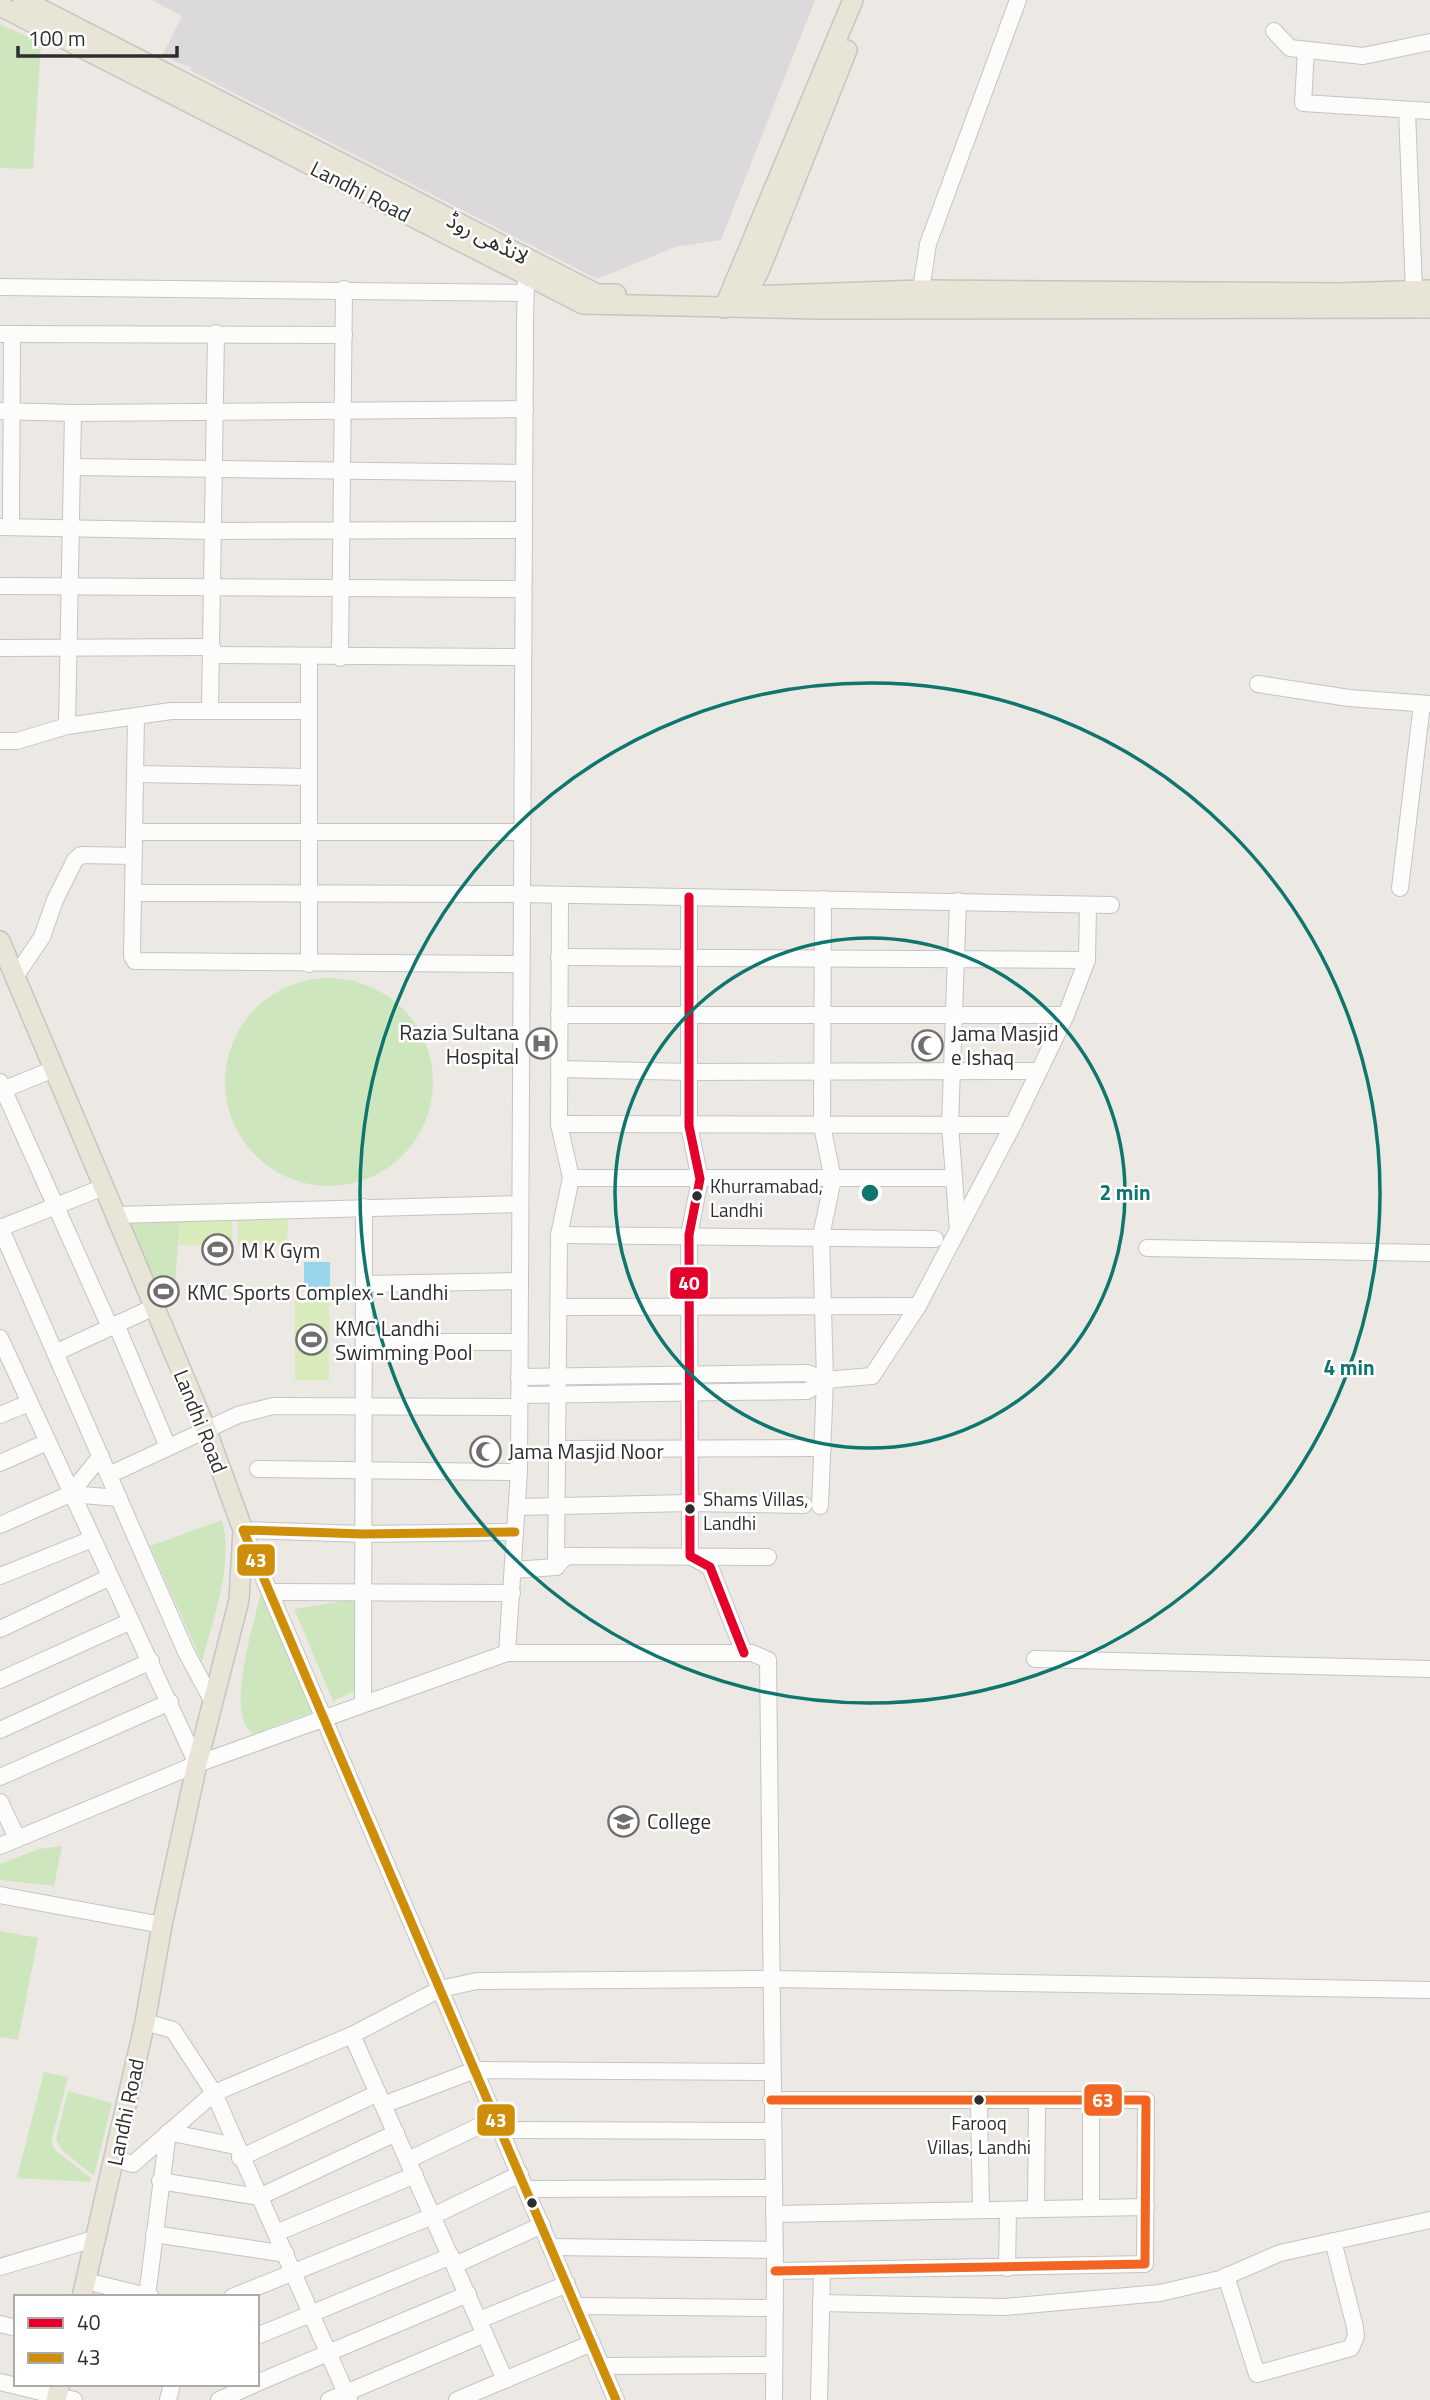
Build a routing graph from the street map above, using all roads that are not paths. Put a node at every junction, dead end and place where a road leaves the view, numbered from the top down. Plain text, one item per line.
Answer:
1 (23, 0) edge
2 (853, 0) edge
3 (866, 0) edge
4 (1018, 0) edge
5 (0, 6) edge
6 (1274, 31) dead end
7 (1430, 42) edge
8 (1306, 50) junction
9 (152, 75) junction
10 (1406, 111) junction
11 (1430, 111) edge
12 (528, 276) junction
13 (0, 287) edge
14 (344, 289) junction
15 (920, 290) junction
16 (1422, 290) edge
17 (734, 302) junction
18 (1430, 308) edge
19 (216, 333) junction
20 (6, 334) edge
21 (344, 335) junction
22 (525, 409) junction
23 (343, 410) junction
24 (6, 411) edge
25 (215, 411) junction
26 (73, 413) junction
27 (72, 467) junction
28 (214, 471) junction
29 (341, 472) junction
30 (524, 472) junction
31 (6, 478) edge
32 (5, 527) edge
33 (72, 527) junction
34 (341, 530) junction
35 (524, 530) junction
36 (213, 531) junction
37 (0, 586) edge
38 (71, 587) junction
39 (212, 589) junction
40 (523, 589) junction
41 (341, 590) junction
42 (0, 648) edge
43 (71, 648) junction
44 (211, 651) junction
45 (340, 657) junction
46 (523, 657) junction
47 (309, 658) junction
48 (1258, 684) dead end
49 (1426, 704) edge
50 (210, 710) junction
51 (309, 711) junction
52 (136, 716) junction
53 (67, 726) junction
54 (0, 741) edge
55 (135, 774) junction
56 (309, 777) junction
57 (135, 832) junction
58 (521, 832) junction
59 (309, 834) junction
60 (134, 856) junction
61 (1401, 888) dead end
62 (134, 893) junction
63 (308, 894) junction
64 (521, 894) junction
65 (560, 895) junction
66 (689, 897) junction
67 (823, 899) junction
68 (958, 901) junction
69 (1088, 905) junction
70 (1111, 905) dead end
71 (1, 947) edge
72 (559, 957) junction
73 (688, 958) junction
74 (823, 959) junction
75 (956, 960) junction
76 (1087, 960) junction
77 (309, 964) junction
78 (520, 964) junction
79 (15, 977) junction
80 (559, 1015) junction
81 (689, 1015) junction
82 (823, 1015) junction
83 (953, 1015) junction
84 (1066, 1015) junction
85 (54, 1069) junction
86 (559, 1069) junction
87 (951, 1071) junction
88 (1038, 1071) junction
89 (689, 1072) junction
90 (822, 1072) junction
91 (1, 1087) edge
92 (559, 1124) junction
93 (822, 1125) junction
94 (950, 1125) junction
95 (1013, 1125) junction
96 (689, 1126) junction
97 (570, 1178) junction
98 (954, 1178) junction
99 (700, 1179) junction
100 (833, 1179) junction
101 (104, 1187) junction
102 (519, 1204) junction
103 (364, 1207) junction
104 (57, 1209) junction
105 (116, 1215) junction
106 (0, 1228) edge
107 (958, 1230) junction
108 (559, 1235) junction
109 (689, 1235) junction
110 (821, 1236) junction
111 (935, 1239) dead end
112 (1147, 1248) dead end
113 (1430, 1253) edge
114 (519, 1281) junction
115 (364, 1284) junction
116 (821, 1306) junction
117 (918, 1306) junction
118 (154, 1307) junction
119 (559, 1307) junction
120 (688, 1307) junction
121 (113, 1326) junction
122 (0, 1338) edge
123 (363, 1342) junction
124 (519, 1342) junction
125 (55, 1353) junction
126 (6, 1366) edge
127 (688, 1374) junction
128 (560, 1376) junction
129 (519, 1377) junction
130 (825, 1380) junction
131 (688, 1393) junction
132 (560, 1395) junction
133 (519, 1401) junction
134 (29, 1403) junction
135 (363, 1407) junction
136 (0, 1415) edge
137 (206, 1429) junction
138 (47, 1442) junction
139 (168, 1447) junction
140 (823, 1448) junction
141 (559, 1449) junction
142 (689, 1451) junction
143 (101, 1456) junction
144 (0, 1463) edge
145 (258, 1468) dead end
146 (363, 1470) junction
147 (519, 1472) junction
148 (109, 1475) junction
149 (70, 1494) junction
150 (119, 1497) junction
151 (689, 1503) junction
152 (558, 1505) junction
153 (517, 1507) junction
154 (0, 1525) edge
155 (243, 1530) junction
156 (515, 1532) junction
157 (363, 1534) junction
158 (92, 1539) junction
159 (690, 1556) junction
160 (768, 1557) dead end
161 (556, 1567) junction
162 (513, 1570) junction
163 (0, 1576) edge
164 (110, 1577) junction
165 (270, 1592) junction
166 (365, 1592) junction
167 (512, 1592) junction
168 (131, 1621) junction
169 (0, 1629) edge
170 (507, 1653) junction
171 (744, 1653) junction
172 (1035, 1659) dead end
173 (150, 1661) junction
174 (1430, 1669) edge
175 (0, 1680) edge
176 (170, 1702) junction
177 (212, 1702) junction
178 (363, 1703) junction
179 (324, 1717) junction
180 (0, 1730) edge
181 (197, 1764) junction
182 (0, 1777) edge
183 (0, 1802) edge
184 (17, 1838) junction
185 (0, 1846) edge
186 (0, 1895) edge
187 (162, 1925) junction
188 (771, 1979) junction
189 (440, 1989) junction
190 (1430, 1990) edge
191 (145, 2022) junction
192 (352, 2035) junction
193 (475, 2070) junction
194 (771, 2072) junction
195 (214, 2093) junction
196 (380, 2099) junction
197 (771, 2100) junction
198 (979, 2101) junction
199 (1037, 2101) junction
200 (1091, 2101) junction
201 (498, 2124) junction
202 (772, 2131) junction
203 (168, 2132) junction
204 (396, 2133) junction
205 (238, 2152) junction
206 (115, 2159) junction
207 (411, 2168) junction
208 (160, 2181) junction
209 (523, 2182) junction
210 (773, 2188) junction
211 (259, 2197) junction
212 (1146, 2207) junction
213 (1091, 2208) junction
214 (1036, 2209) junction
215 (981, 2210) junction
216 (1007, 2210) junction
217 (774, 2214) junction
218 (433, 2216) junction
219 (1430, 2220) edge
220 (542, 2225) junction
221 (276, 2233) junction
222 (154, 2234) junction
223 (97, 2238) junction
224 (1334, 2241) junction
225 (551, 2247) junction
226 (775, 2250) junction
227 (286, 2254) junction
228 (453, 2260) junction
229 (0, 2267) edge
230 (1007, 2268) junction
231 (775, 2271) junction
232 (822, 2271) junction
233 (295, 2272) junction
234 (1226, 2276) junction
235 (567, 2284) junction
236 (84, 2289) edge
237 (468, 2294) junction
238 (140, 2295) edge
239 (149, 2295) edge
240 (237, 2295) edge
241 (821, 2303) junction
242 (576, 2306) junction
243 (775, 2308) junction
244 (312, 2314) junction
245 (482, 2327) junction
246 (259, 2335) edge
247 (592, 2343) junction
248 (328, 2352) junction
249 (774, 2365) junction
250 (602, 2366) junction
251 (505, 2380) junction
252 (259, 2383) edge
253 (19, 2386) edge
254 (251, 2386) edge
255 (62, 2395) edge
256 (347, 2396) edge
257 (219, 2400) edge
258 (329, 2400) edge
259 (457, 2400) edge
260 (617, 2400) edge
261 (774, 2400) edge
262 (819, 2400) edge

1 - 9 main road
2 - 17 main road
3 - 17 main road
4 - 15 street
5 - 9 main road, Landhi Road
6 - 8 street
7 - 8 street
8 - 10 street
9 - 12 main road, Landhi Road
10 - 11 street
10 - 16 street
12 - 14 street
12 - 17 main road, Landhi Road
12 - 22 street
13 - 14 street
14 - 21 street
15 - 16 main road
15 - 17 main road
17 - 18 main road
19 - 20 street
19 - 21 street
19 - 25 street
20 - 24 street
21 - 23 street
22 - 23 street
22 - 30 street
23 - 25 street
23 - 29 street
24 - 26 street
24 - 31 street
25 - 26 street
25 - 28 street
26 - 27 street
27 - 28 street
27 - 33 street
28 - 29 street
28 - 36 street
29 - 30 street
29 - 34 street
30 - 35 street
31 - 32 street
32 - 33 street
33 - 36 street
33 - 38 street
34 - 35 street
34 - 36 street
34 - 41 street
35 - 40 street
36 - 39 street
37 - 38 street
38 - 39 street
38 - 43 street
39 - 41 street
39 - 44 street
40 - 41 street
40 - 46 street
41 - 45 street
42 - 43 street
43 - 44 street
43 - 53 street
44 - 47 street
44 - 50 street
45 - 46 street
45 - 47 street
46 - 58 street
47 - 51 street
48 - 49 street
49 - 61 street
50 - 51 street
50 - 52 street
51 - 56 street
52 - 53 street
52 - 55 street
53 - 54 street
55 - 56 street
55 - 57 street
56 - 59 street
57 - 59 street
57 - 60 street
58 - 59 street
58 - 64 street
59 - 63 street
60 - 62 street
60 - 79 street
62 - 63 street
62 - 77 street
63 - 64 street
63 - 77 street
64 - 65 street
64 - 78 street
65 - 66 street
65 - 72 street
66 - 67 street
66 - 73 street
67 - 68 street
67 - 74 street
68 - 69 street
68 - 75 street
69 - 70 street
69 - 76 street
71 - 79 main road, Landhi Road
72 - 73 street
72 - 80 street
73 - 74 street
73 - 81 street
74 - 75 street
74 - 82 street
75 - 76 street
75 - 83 street
76 - 84 street
77 - 78 street
78 - 102 street
79 - 85 main road, Landhi Road
80 - 81 street
80 - 86 street
81 - 82 street
81 - 89 street
82 - 83 street
82 - 90 street
83 - 84 street
83 - 87 street
84 - 88 street
85 - 91 street
85 - 101 main road, Landhi Road
86 - 89 street
86 - 92 street
87 - 88 street
87 - 90 street
87 - 94 street
88 - 95 street
89 - 90 street
89 - 96 street
90 - 93 street
91 - 104 street
92 - 96 street
92 - 97 street
93 - 94 street
93 - 96 street
93 - 100 street
94 - 95 street
94 - 98 street
95 - 107 street
96 - 99 street
97 - 99 street
97 - 108 street
98 - 100 street
98 - 107 street
99 - 100 street
99 - 109 street
100 - 110 street
101 - 104 street
101 - 105 main road, Landhi Road
102 - 103 street
102 - 114 street
103 - 105 street
103 - 115 street
104 - 106 street
104 - 121 street
105 - 118 main road, Landhi Road
106 - 125 street
107 - 117 street
108 - 109 street
108 - 119 street
109 - 110 street
109 - 120 street
110 - 111 street
110 - 116 street
112 - 113 street
114 - 115 street
114 - 124 street
115 - 123 street
116 - 117 street
116 - 120 street
116 - 130 street
117 - 130 street
118 - 121 street
118 - 137 main road, Landhi Road
119 - 120 street
119 - 128 street
120 - 127 street
121 - 125 street
121 - 139 street
122 - 126 street
123 - 124 street
123 - 135 street
124 - 129 street
125 - 143 street
126 - 134 street
127 - 128 street
127 - 130 street
127 - 131 street
128 - 129 street
128 - 132 street
129 - 133 street
130 - 131 street
130 - 140 street
131 - 132 street
131 - 142 street
132 - 133 street
132 - 141 street
133 - 135 street
133 - 147 street
134 - 136 street
134 - 138 street
135 - 137 street
135 - 146 street
137 - 139 street
137 - 155 main road, Landhi Road
138 - 144 street
138 - 149 street
139 - 148 street
140 - 142 street
140 - 151 street
141 - 142 street
141 - 152 street
142 - 151 street
143 - 148 street
143 - 149 street
145 - 146 street
146 - 147 street
146 - 157 street
147 - 153 street
148 - 150 street
149 - 150 street
149 - 154 street
149 - 158 street
150 - 177 street
151 - 152 street
151 - 159 street
152 - 153 street
152 - 161 street
153 - 156 street
155 - 157 street
155 - 165 street
155 - 177 main road, Landhi Road
156 - 157 street
156 - 162 street
157 - 166 street
158 - 163 street
158 - 164 street
159 - 160 street
159 - 161 street
159 - 171 street
161 - 162 street
162 - 167 street
164 - 168 street
164 - 169 street
165 - 166 street
165 - 179 street
166 - 167 street
166 - 178 street
167 - 170 street
168 - 173 street
168 - 175 street
170 - 171 street
170 - 178 street
171 - 188 street
172 - 174 street
173 - 176 street
173 - 180 street
176 - 181 street
176 - 182 street
177 - 181 main road, Landhi Road
178 - 179 street
179 - 181 street
179 - 189 street
181 - 184 street
181 - 187 main road, Landhi Road
183 - 184 street
184 - 185 street
186 - 187 street
187 - 191 main road, Landhi Road
188 - 189 street
188 - 190 street
188 - 194 street
189 - 192 street
189 - 193 street
191 - 195 street
191 - 206 main road, Landhi Road
192 - 195 street
192 - 196 street
193 - 194 street
193 - 196 street
193 - 201 street
194 - 197 street
195 - 203 street
195 - 205 street
196 - 204 street
196 - 205 street
197 - 198 street
197 - 202 street
198 - 199 street
198 - 215 street
199 - 200 street
199 - 214 street
200 - 212 street
200 - 213 street
201 - 202 street
201 - 207 street
201 - 209 street
202 - 210 street
203 - 205 street
203 - 206 street
203 - 208 street
204 - 207 street
204 - 211 street
205 - 211 street
206 - 223 main road, Landhi Road
207 - 218 street
207 - 221 street
208 - 211 street
208 - 222 street
209 - 210 street
209 - 218 street
209 - 220 street
210 - 217 street
211 - 221 street
212 - 213 street
212 - 230 street
213 - 214 street
214 - 216 street
215 - 216 street
215 - 217 street
216 - 230 street
217 - 226 street
218 - 228 street
218 - 233 street
219 - 224 street
220 - 225 street
220 - 228 street
221 - 227 street
222 - 227 street
222 - 239 street
223 - 229 street
223 - 236 main road, Landhi Road
224 - 234 street
224 - 234 street
225 - 226 street
225 - 235 street
226 - 231 street
227 - 233 street
228 - 237 street
228 - 244 street
230 - 232 street
231 - 232 street
231 - 243 street
232 - 241 street
233 - 240 street
233 - 244 street
234 - 241 street
235 - 242 street
235 - 245 street
236 - 238 street
237 - 245 street
237 - 248 street
241 - 262 street
242 - 243 street
242 - 247 street
243 - 249 street
244 - 246 street
244 - 248 street
245 - 251 street
245 - 256 street
247 - 250 street
247 - 251 street
248 - 252 street
248 - 256 street
249 - 250 street
249 - 261 street
250 - 260 street
251 - 259 street
253 - 255 street
254 - 257 street
256 - 258 street

